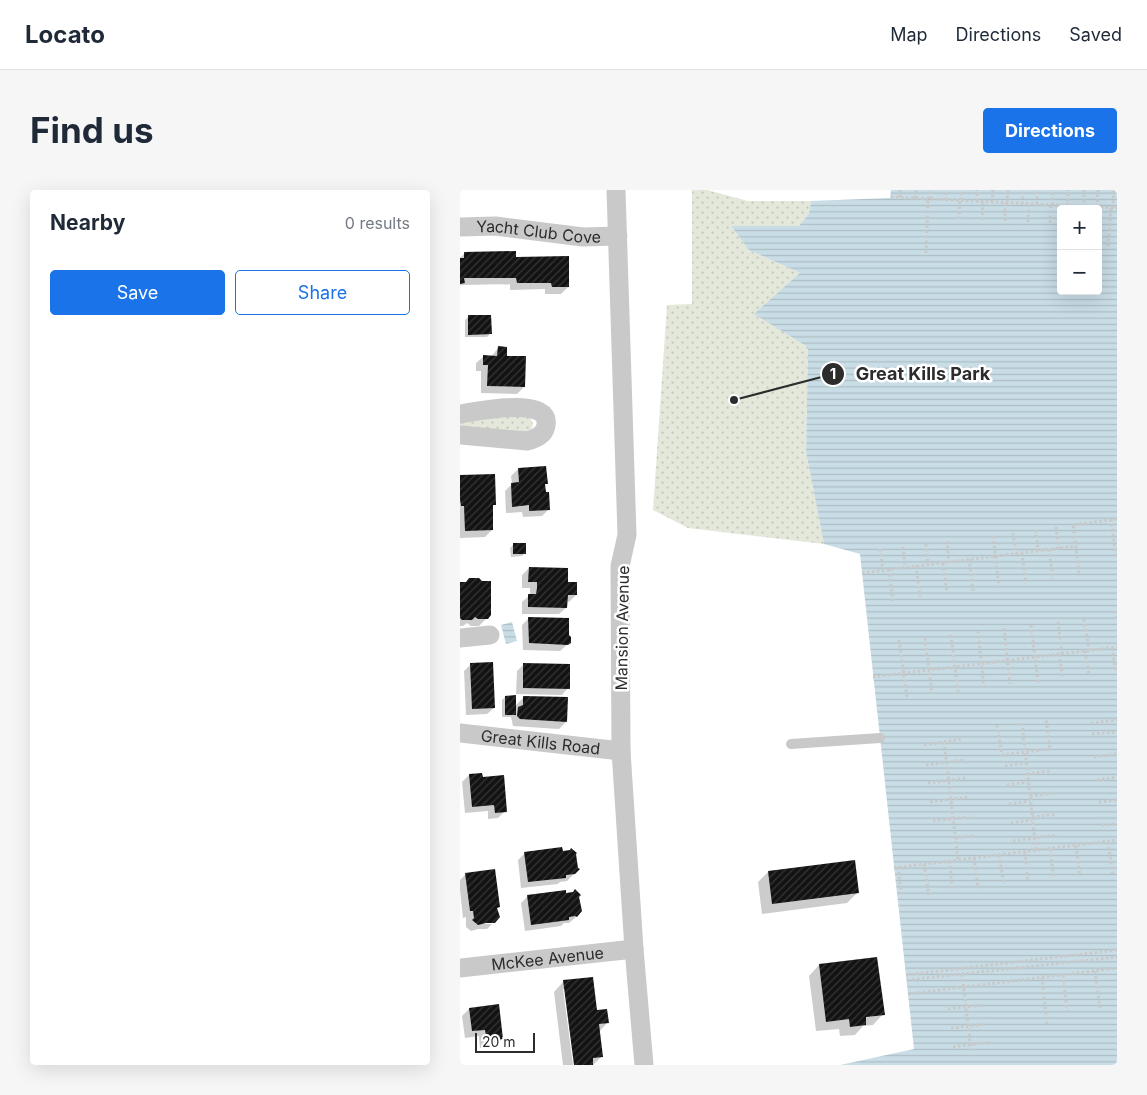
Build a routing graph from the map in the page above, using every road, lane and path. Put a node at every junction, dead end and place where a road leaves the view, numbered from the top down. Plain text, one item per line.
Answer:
1 (616, 190) edge
2 (900, 190) edge
3 (916, 190) edge
4 (930, 190) edge
5 (946, 190) edge
6 (961, 190) edge
7 (977, 190) edge
8 (993, 190) edge
9 (1008, 190) edge
10 (1023, 190) edge
11 (1038, 190) edge
12 (1053, 190) edge
13 (1068, 190) edge
14 (1084, 190) edge
15 (1098, 190) edge
16 (1114, 190) edge
17 (891, 197) dead end
18 (900, 198) junction
19 (915, 198) junction
20 (929, 199) junction
21 (946, 200) junction
22 (960, 200) junction
23 (977, 201) junction
24 (983, 202) junction
25 (992, 202) junction
26 (1006, 203) junction
27 (1022, 204) junction
28 (1029, 204) junction
29 (1037, 204) junction
30 (1052, 205) junction
31 (1057, 205) edge
32 (1067, 205) edge
33 (1084, 205) edge
34 (1096, 205) edge
35 (1113, 208) edge
36 (959, 219) dead end
37 (982, 220) dead end
38 (1005, 221) dead end
39 (1028, 222) dead end
40 (1050, 223) dead end
41 (460, 227) edge
42 (618, 236) junction
43 (1108, 246) dead end
44 (926, 253) dead end
45 (460, 414) edge
46 (460, 435) edge
47 (1117, 518) edge
48 (1111, 519) junction
49 (1056, 527) dead end
50 (1036, 530) dead end
51 (1013, 533) dead end
52 (993, 536) dead end
53 (947, 541) dead end
54 (926, 544) dead end
55 (1076, 546) junction
56 (903, 547) dead end
57 (1059, 548) junction
58 (880, 549) dead end
59 (1049, 550) junction
60 (1038, 551) junction
61 (1022, 553) junction
62 (1016, 554) junction
63 (995, 556) junction
64 (1116, 557) edge
65 (969, 559) junction
66 (949, 562) junction
67 (942, 563) junction
68 (928, 564) junction
69 (916, 566) junction
70 (905, 567) junction
71 (889, 569) junction
72 (883, 570) junction
73 (862, 573) dead end
74 (1079, 573) dead end
75 (1053, 580) dead end
76 (1026, 583) dead end
77 (999, 587) dead end
78 (974, 591) dead end
79 (947, 593) dead end
80 (920, 597) dead end
81 (893, 601) dead end
82 (1116, 612) dead end
83 (1084, 619) dead end
84 (1117, 621) edge
85 (1058, 622) dead end
86 (1031, 625) dead end
87 (1004, 628) dead end
88 (978, 630) dead end
89 (490, 635) dead end
90 (951, 635) dead end
91 (460, 638) edge
92 (925, 638) dead end
93 (899, 640) dead end
94 (1117, 647) edge
95 (1112, 648) junction
96 (1087, 650) junction
97 (1060, 654) junction
98 (1034, 657) junction
99 (1008, 660) junction
100 (982, 664) junction
101 (955, 666) junction
102 (929, 670) junction
103 (1116, 672) edge
104 (903, 673) junction
105 (1089, 674) dead end
106 (873, 677) dead end
107 (1063, 678) dead end
108 (1038, 682) dead end
109 (1010, 684) dead end
110 (984, 687) dead end
111 (958, 692) dead end
112 (932, 693) dead end
113 (906, 697) dead end
114 (1046, 719) dead end
115 (1117, 720) edge
116 (1022, 723) dead end
117 (1091, 723) dead end
118 (998, 725) dead end
119 (460, 732) edge
120 (1117, 732) edge
121 (1092, 734) dead end
122 (880, 738) dead end
123 (961, 739) dead end
124 (944, 742) junction
125 (791, 744) dead end
126 (924, 745) dead end
127 (621, 750) junction
128 (1025, 752) junction
129 (1117, 754) edge
130 (1094, 757) dead end
131 (964, 760) dead end
132 (946, 762) junction
133 (1026, 763) junction
134 (926, 765) dead end
135 (1005, 766) dead end
136 (1051, 771) dead end
137 (1027, 774) junction
138 (1117, 777) edge
139 (966, 778) dead end
140 (1097, 780) dead end
141 (948, 781) junction
142 (1028, 782) junction
143 (928, 783) dead end
144 (1007, 785) dead end
145 (1054, 793) dead end
146 (1030, 796) junction
147 (969, 797) dead end
148 (951, 800) junction
149 (1117, 800) edge
150 (1030, 801) junction
151 (930, 802) dead end
152 (1099, 802) dead end
153 (1009, 804) dead end
154 (1056, 814) dead end
155 (968, 817) dead end
156 (1032, 818) junction
157 (953, 819) junction
158 (933, 822) dead end
159 (1011, 823) dead end
160 (1117, 824) edge
161 (1102, 826) dead end
162 (1058, 835) dead end
163 (974, 836) dead end
164 (956, 838) junction
165 (1034, 838) junction
166 (1117, 840) edge
167 (1013, 841) dead end
168 (1108, 842) junction
169 (1076, 846) junction
170 (1050, 849) junction
171 (1036, 850) junction
172 (1025, 852) junction
173 (999, 855) junction
174 (974, 858) junction
175 (958, 860) junction
176 (949, 861) junction
177 (924, 864) junction
178 (1080, 876) dead end
179 (1113, 876) dead end
180 (1054, 878) dead end
181 (1028, 881) dead end
182 (1004, 884) dead end
183 (978, 888) dead end
184 (953, 891) dead end
185 (928, 895) dead end
186 (902, 897) dead end
187 (634, 949) junction
188 (1117, 950) edge
189 (1117, 957) edge
190 (460, 968) edge
191 (1117, 968) edge
192 (1095, 971) junction
193 (962, 974) junction
194 (906, 975) dead end
195 (1063, 975) junction
196 (1042, 977) junction
197 (906, 980) dead end
198 (964, 987) junction
199 (908, 994) dead end
200 (984, 1005) dead end
201 (966, 1007) junction
202 (1100, 1008) dead end
203 (948, 1009) dead end
204 (1067, 1011) dead end
205 (986, 1024) dead end
206 (1047, 1025) dead end
207 (968, 1027) junction
208 (951, 1028) dead end
209 (988, 1042) dead end
210 (970, 1045) junction
211 (953, 1047) dead end
212 (971, 1050) dead end
213 (644, 1065) edge

1 - 42 street, Mansion Avenue
2 - 18 path
3 - 19 path
4 - 20 path
5 - 21 path
6 - 22 path
7 - 23 path
8 - 25 path
9 - 26 path
10 - 27 path
11 - 29 path
12 - 30 path
13 - 32 path
14 - 33 path
15 - 34 path
16 - 35 path
17 - 18 path
18 - 19 path
19 - 20 path
20 - 21 path
20 - 44 path
21 - 22 path
22 - 23 path
22 - 36 path
23 - 24 path
24 - 25 path
24 - 37 path
25 - 26 path
26 - 27 path
26 - 38 path
27 - 28 path
28 - 29 path
28 - 39 path
29 - 30 path
30 - 31 path
30 - 40 path
35 - 43 path
41 - 42 street, Yacht Club Cove
42 - 127 street, Mansion Avenue
45 - 46 street
47 - 48 path
48 - 55 path
48 - 64 path
49 - 57 path
50 - 60 path
51 - 62 path
52 - 63 path
53 - 66 path
54 - 68 path
55 - 57 path
55 - 74 path
56 - 70 path
57 - 59 path
58 - 72 path
59 - 60 path
59 - 75 path
60 - 61 path
61 - 62 path
61 - 76 path
62 - 63 path
63 - 65 path
63 - 77 path
65 - 66 path
65 - 78 path
66 - 67 path
67 - 68 path
67 - 79 path
68 - 69 path
69 - 70 path
69 - 80 path
70 - 71 path
71 - 72 path
71 - 81 path
72 - 73 path
82 - 84 path
83 - 96 path
85 - 97 path
86 - 98 path
87 - 99 path
88 - 100 path
89 - 91 street
90 - 101 path
92 - 102 path
93 - 104 path
94 - 95 path
95 - 96 path
95 - 103 path
96 - 97 path
96 - 105 path
97 - 98 path
97 - 107 path
98 - 99 path
98 - 108 path
99 - 100 path
99 - 109 path
100 - 101 path
100 - 110 path
101 - 102 path
101 - 111 path
102 - 104 path
102 - 112 path
104 - 106 path
104 - 113 path
114 - 128 path
115 - 117 path
116 - 128 path
118 - 128 path
119 - 127 street, Great Kills Road
120 - 121 path
122 - 125 lane
123 - 124 path
124 - 126 path
124 - 132 path
127 - 187 street, Mansion Avenue
128 - 133 path
129 - 130 path
131 - 132 path
132 - 134 path
132 - 141 path
133 - 135 path
133 - 137 path
136 - 137 path
137 - 142 path
138 - 140 path
139 - 141 path
141 - 143 path
141 - 148 path
142 - 144 path
142 - 146 path
145 - 146 path
146 - 150 path
147 - 148 path
148 - 151 path
148 - 157 path
149 - 152 path
150 - 153 path
150 - 156 path
154 - 156 path
155 - 157 path
156 - 159 path
156 - 165 path
157 - 158 path
157 - 164 path
160 - 161 path
162 - 165 path
163 - 164 path
164 - 175 path
165 - 167 path
165 - 171 path
166 - 168 path
168 - 169 path
168 - 179 path
169 - 170 path
169 - 178 path
170 - 171 path
170 - 180 path
171 - 172 path
172 - 173 path
172 - 181 path
173 - 174 path
173 - 182 path
174 - 175 path
174 - 183 path
175 - 176 path
176 - 177 path
176 - 184 path
177 - 185 path
177 - 186 path
187 - 190 street, McKee Avenue
187 - 213 street, Mansion Avenue
188 - 194 path
189 - 193 path
191 - 192 path
192 - 195 path
192 - 202 path
193 - 197 path
193 - 198 path
195 - 196 path
195 - 204 path
196 - 198 path
196 - 206 path
198 - 199 path
198 - 201 path
200 - 201 path
201 - 203 path
201 - 207 path
205 - 207 path
207 - 208 path
207 - 210 path
209 - 210 path
210 - 211 path
210 - 212 path

